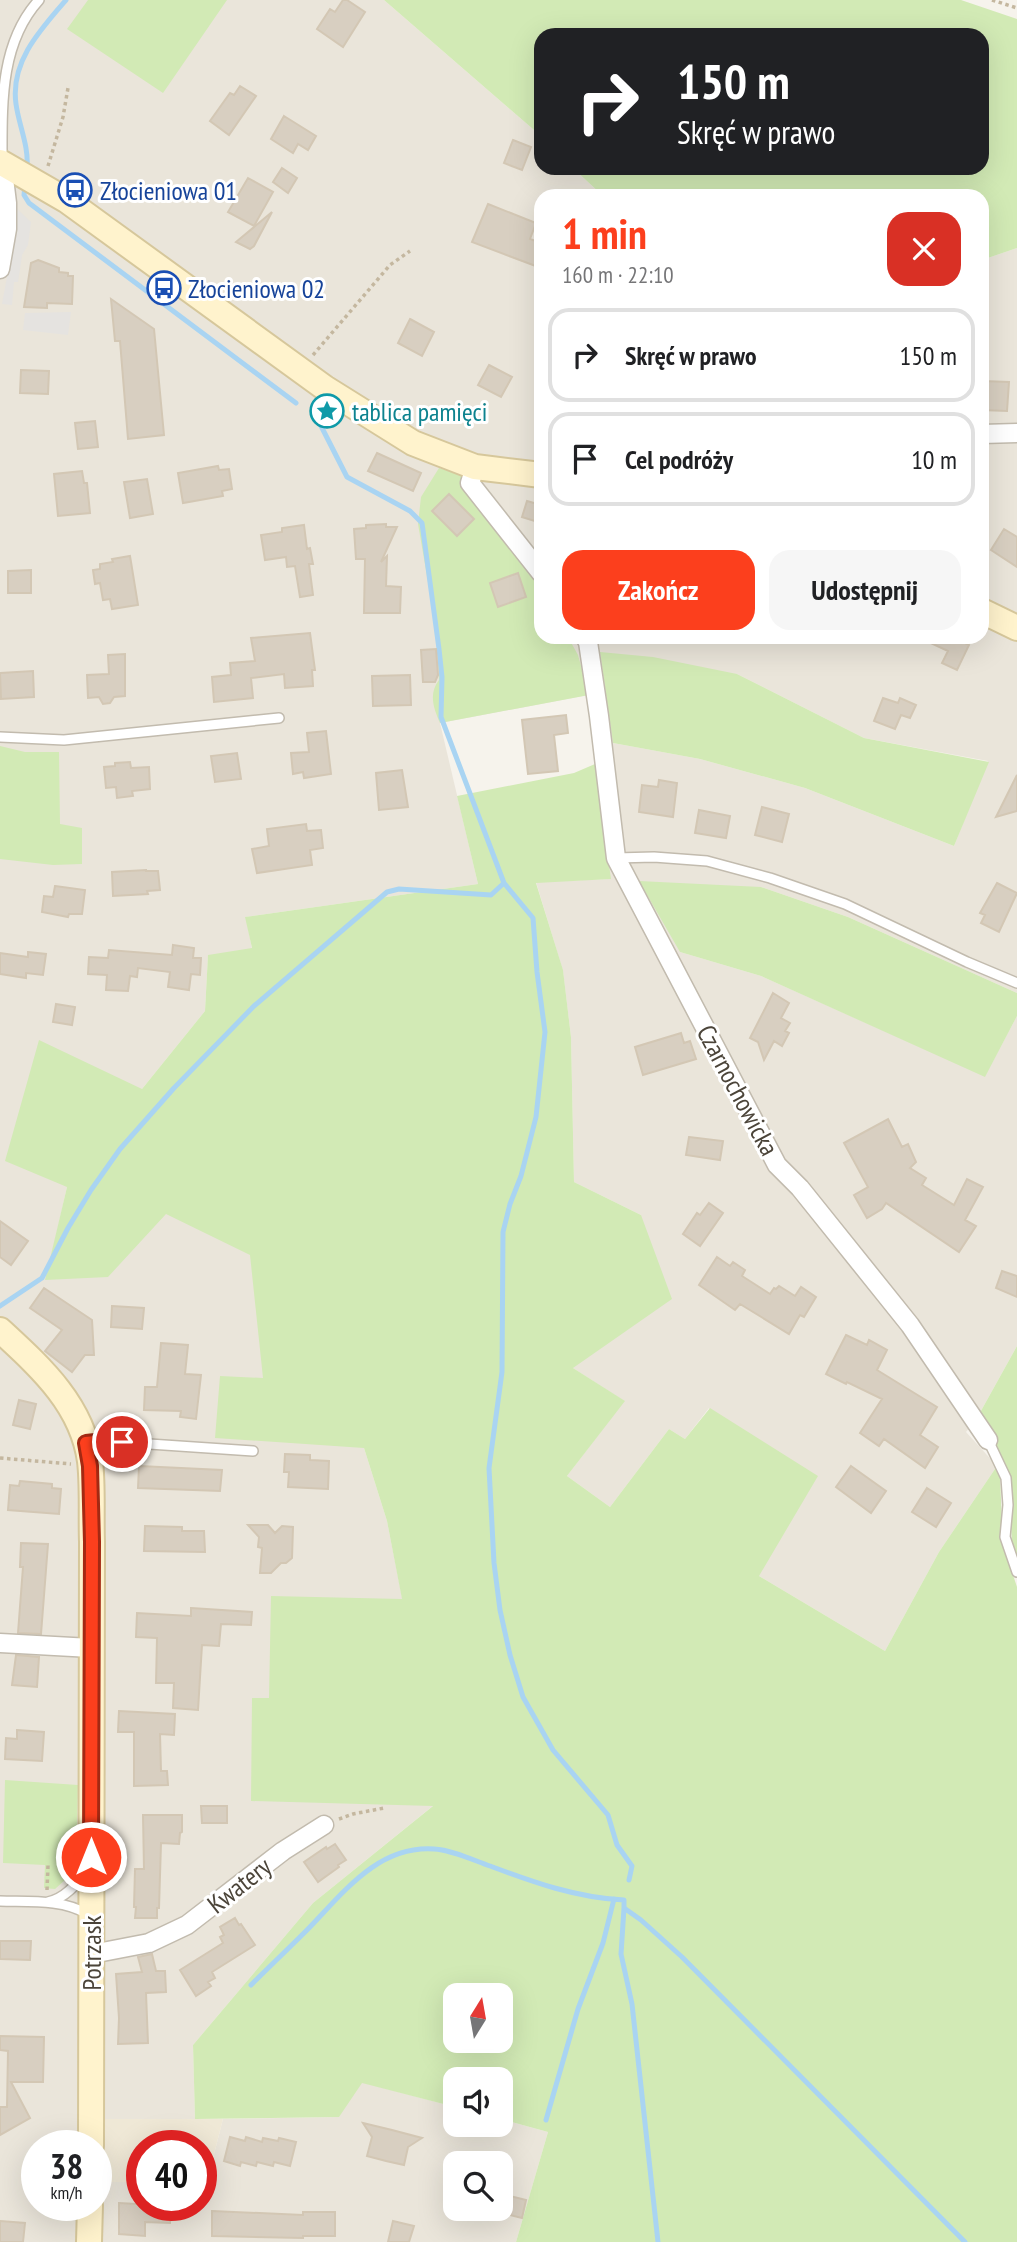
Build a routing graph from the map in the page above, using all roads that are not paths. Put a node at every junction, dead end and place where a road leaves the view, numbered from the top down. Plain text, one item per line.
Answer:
1 (39, 0) edge
2 (6, 165) edge
3 (0, 269) edge
4 (989, 435) edge
5 (1016, 437) edge
6 (475, 467) junction
7 (534, 474) edge
8 (534, 564) edge
9 (989, 614) edge
10 (1017, 628) edge
11 (588, 644) edge
12 (279, 718) dead end
13 (0, 737) edge
14 (616, 858) junction
15 (1017, 983) edge
16 (0, 1330) edge
17 (988, 1440) joint
18 (253, 1451) dead end
19 (81, 1454) junction
20 (1017, 1572) edge
21 (0, 1643) edge
22 (91, 1648) junction
23 (324, 1825) road end
24 (91, 1857) junction
25 (0, 1901) edge
26 (47, 1903) junction
27 (91, 1917) junction
28 (92, 1954) junction
29 (91, 2130) edge
30 (90, 2221) edge
31 (89, 2242) edge

1 - 2 lane
2 - 3 street
2 - 6 street
4 - 5 street
6 - 7 street
6 - 8 street
9 - 10 street
11 - 14 street, Czarnochowicka
12 - 13 lane
14 - 15 lane
14 - 17 street, Czarnochowicka
16 - 19 street, Potrzask
17 - 20 lane, Czarnochowicka
18 - 19 lane
19 - 22 street, Potrzask
21 - 22 street
22 - 24 street, Potrzask
23 - 28 street, Kwatery
24 - 26 lane
24 - 27 street, Potrzask
25 - 26 lane
26 - 27 lane
27 - 28 street, Potrzask
28 - 29 street, Potrzask
30 - 31 street

